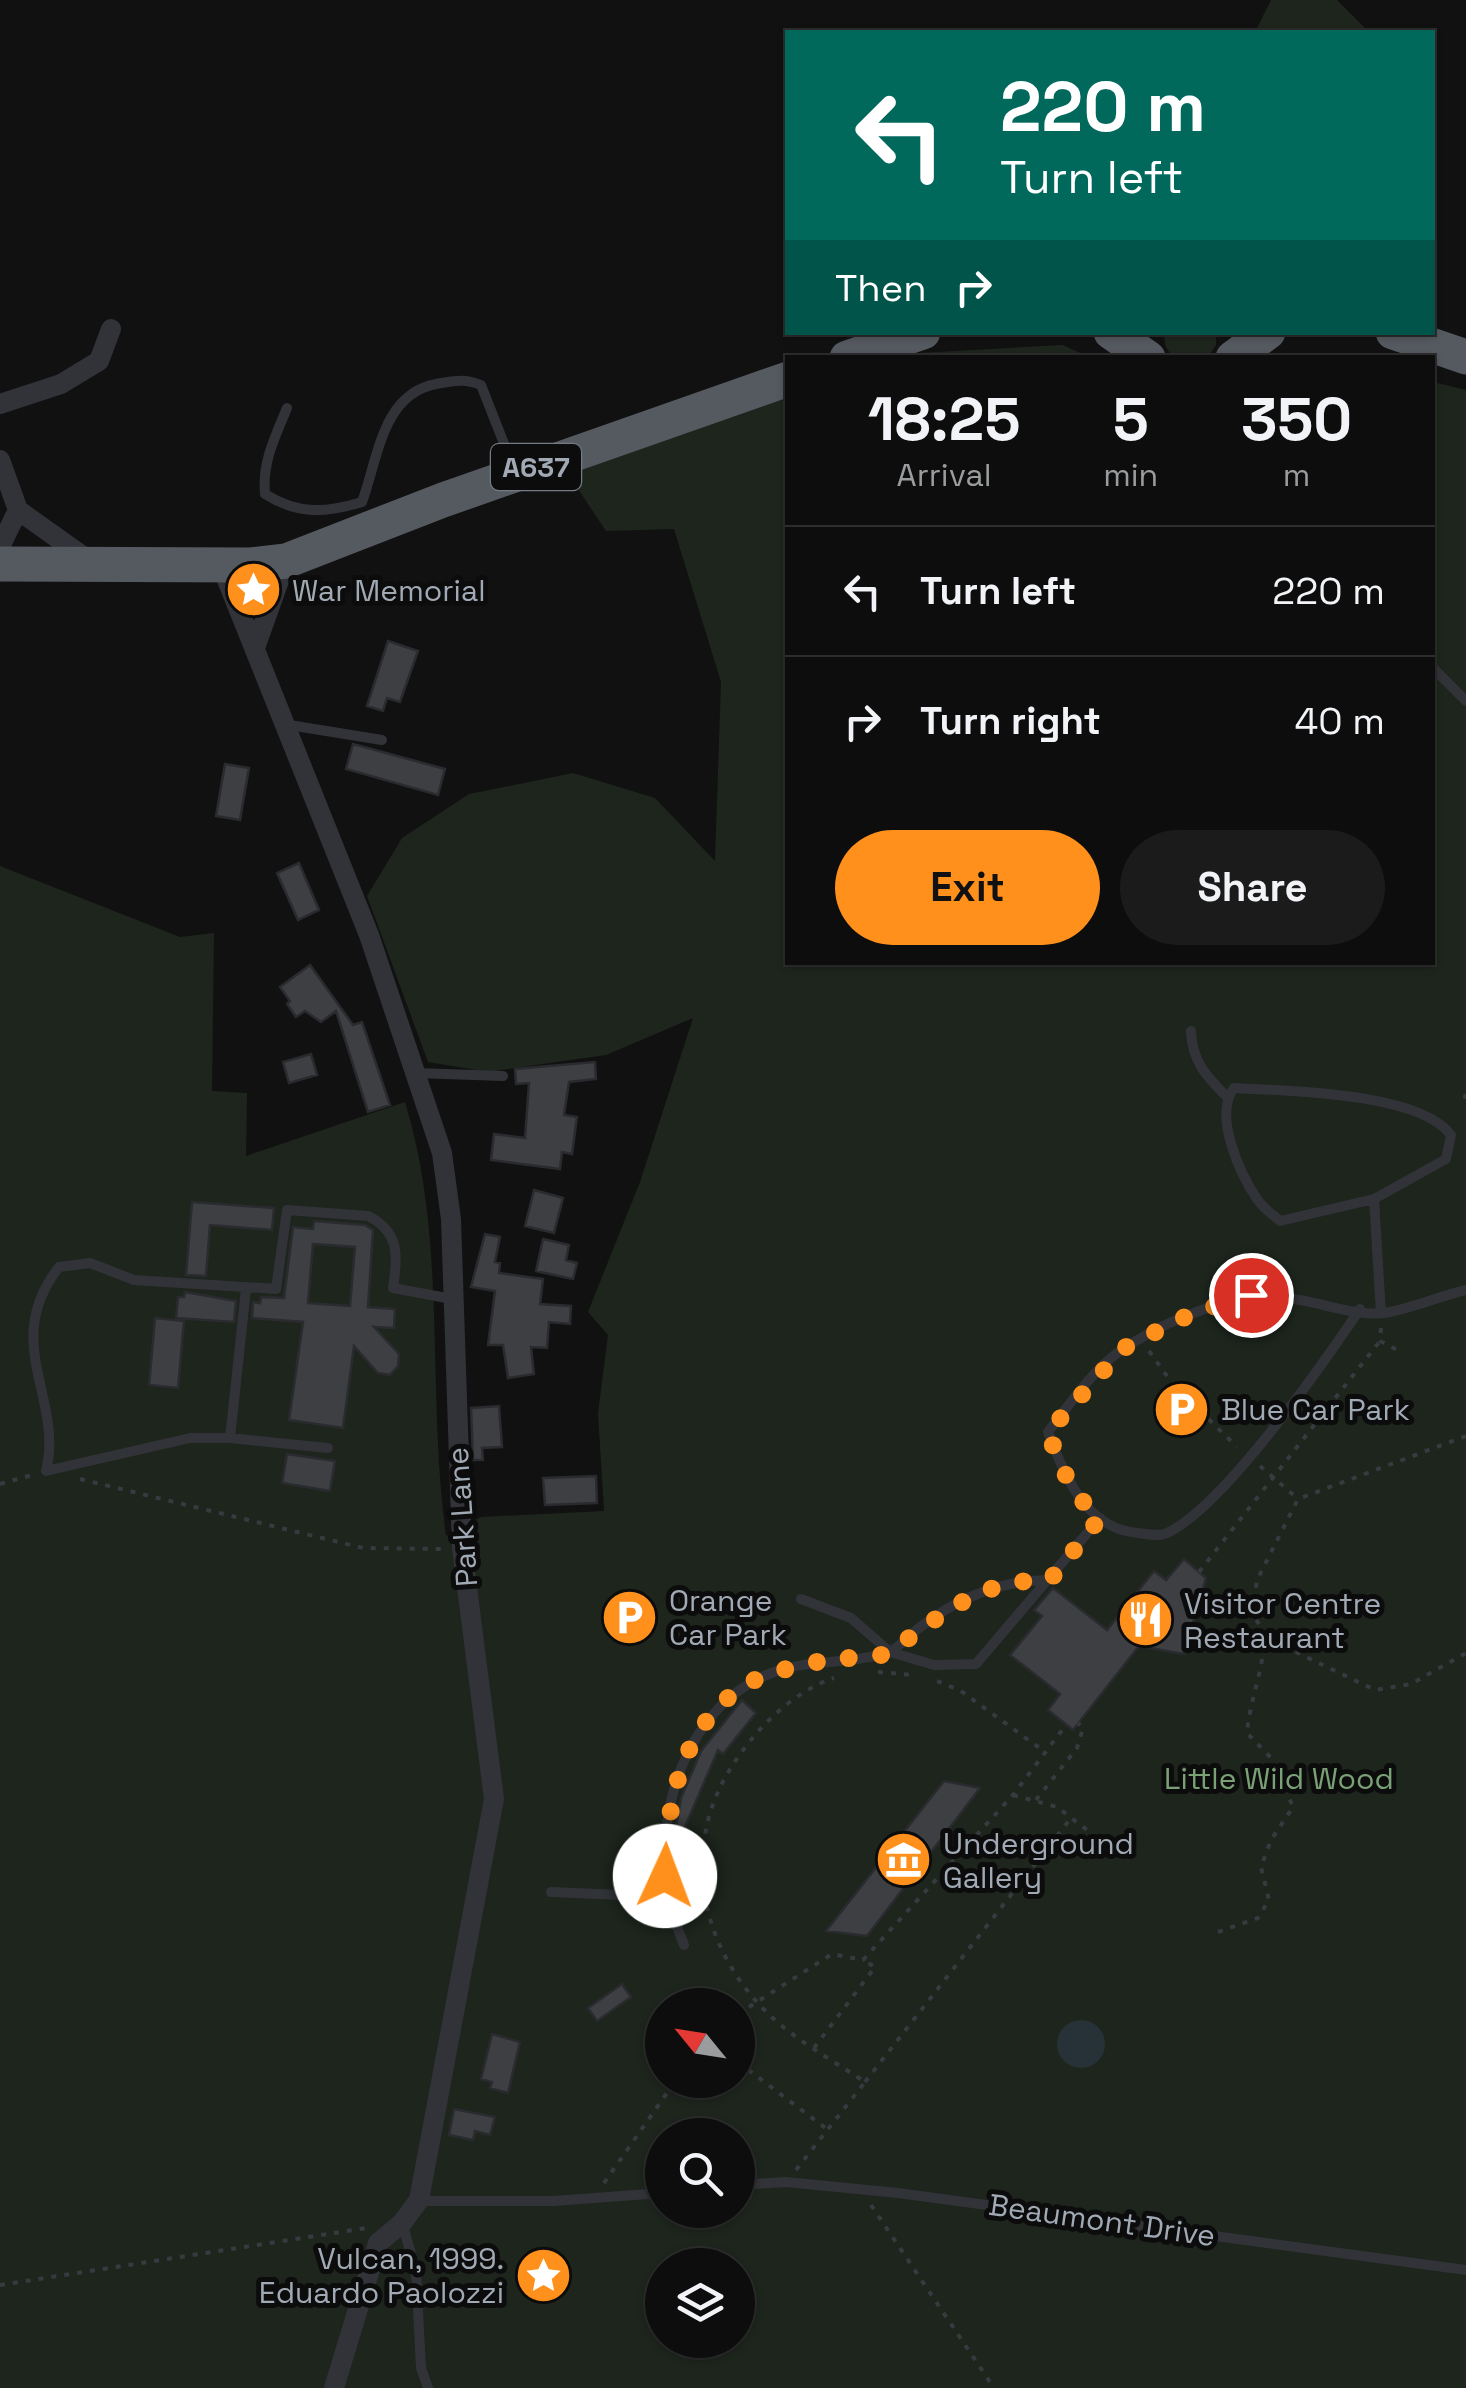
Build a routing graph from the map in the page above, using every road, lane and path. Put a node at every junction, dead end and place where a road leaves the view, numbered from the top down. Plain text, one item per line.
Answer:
1 (110, 328) dead end
2 (915, 335) edge
3 (1115, 335) edge
4 (1264, 335) edge
5 (1402, 335) edge
6 (856, 355) edge
7 (1145, 355) edge
8 (1235, 355) edge
9 (1466, 356) edge
10 (785, 379) edge
11 (0, 404) edge
12 (287, 408) dead end
13 (0, 460) edge
14 (516, 474) junction
15 (18, 510) junction
16 (0, 547) edge
17 (286, 561) junction
18 (0, 564) edge
19 (221, 565) junction
20 (96, 566) junction
21 (255, 648) junction
22 (1435, 670) edge
23 (1466, 701) edge
24 (282, 724) junction
25 (382, 740) dead end
26 (1191, 1030) dead end
27 (415, 1072) junction
28 (503, 1076) dead end
29 (1466, 1090) edge
30 (1228, 1097) junction
31 (1465, 1099) edge
32 (1374, 1199) junction
33 (246, 1289) junction
34 (1466, 1290) edge
35 (452, 1298) junction
36 (1360, 1310) junction
37 (1381, 1314) junction
38 (1140, 1340) junction
39 (1380, 1341) junction
40 (1399, 1351) dead end
41 (1466, 1436) edge
42 (230, 1438) junction
43 (328, 1448) dead end
44 (1248, 1456) junction
45 (46, 1471) junction
46 (1274, 1478) junction
47 (0, 1484) edge
48 (1298, 1499) junction
49 (1100, 1518) junction
50 (462, 1548) junction
51 (1199, 1572) dead end
52 (1050, 1580) junction
53 (801, 1599) dead end
54 (1264, 1630) junction
55 (890, 1652) junction
56 (1466, 1652) edge
57 (873, 1672) dead end
58 (846, 1674) dead end
59 (1078, 1723) dead end
60 (1066, 1724) dead end
61 (1045, 1752) junction
62 (1013, 1796) junction
63 (1036, 1800) junction
64 (1071, 1818) junction
65 (1087, 1830) dead end
66 (550, 1892) dead end
67 (667, 1897) junction
68 (1218, 1932) dead end
69 (684, 1945) dead end
70 (864, 1960) junction
71 (756, 2000) junction
72 (814, 2048) junction
73 (755, 2075) edge
74 (865, 2082) junction
75 (663, 2098) edge
76 (828, 2130) junction
77 (786, 2182) junction
78 (755, 2185) edge
79 (859, 2190) junction
80 (645, 2194) edge
81 (603, 2198) junction
82 (418, 2200) junction
83 (402, 2223) junction
84 (1466, 2270) edge
85 (0, 2285) edge
86 (334, 2388) edge
87 (428, 2388) edge
88 (994, 2388) edge

1 - 11 street
2 - 6 highway
3 - 7 highway
4 - 8 highway
5 - 9 highway
10 - 14 highway, A637
12 - 14 lane
13 - 15 street
14 - 17 highway, A637
15 - 16 street
15 - 20 street
17 - 19 highway, A637
17 - 21 street
18 - 20 highway, A637
19 - 20 highway, A637
19 - 21 street, Park Lane
21 - 24 street, Park Lane
22 - 23 lane
24 - 25 lane
24 - 27 street, Park Lane
26 - 30 lane
27 - 28 lane
27 - 35 street, Park Lane
29 - 31 path
30 - 32 lane
30 - 32 lane
32 - 37 lane
33 - 35 lane
33 - 42 lane
33 - 45 lane
34 - 37 lane
35 - 50 street, Park Lane
36 - 37 lane
36 - 38 lane
36 - 44 lane
37 - 39 path
38 - 44 path
38 - 49 lane
39 - 40 path
39 - 46 path
41 - 48 path
42 - 43 lane
42 - 45 lane
44 - 46 path
44 - 49 lane
45 - 47 path
45 - 50 path
46 - 48 path
46 - 51 path
48 - 54 path
49 - 52 lane
50 - 82 street, Park Lane
52 - 55 lane
52 - 55 lane
53 - 55 lane
54 - 56 path
54 - 68 path
55 - 67 lane
57 - 61 path
58 - 71 path
59 - 63 path
60 - 61 path
61 - 62 path
62 - 63 path
62 - 70 path
63 - 64 path
64 - 65 path
64 - 74 path
66 - 67 lane
67 - 69 lane
70 - 71 path
70 - 72 path
71 - 72 path
72 - 74 path
73 - 76 path
74 - 76 path
75 - 81 path
76 - 77 path
77 - 78 lane, Beaumont Drive
77 - 79 lane, Beaumont Drive
79 - 84 lane, Beaumont Drive
79 - 88 path
80 - 81 lane
81 - 82 lane
82 - 83 street, Park Lane
83 - 85 path
83 - 86 street, Park Lane
83 - 87 lane

